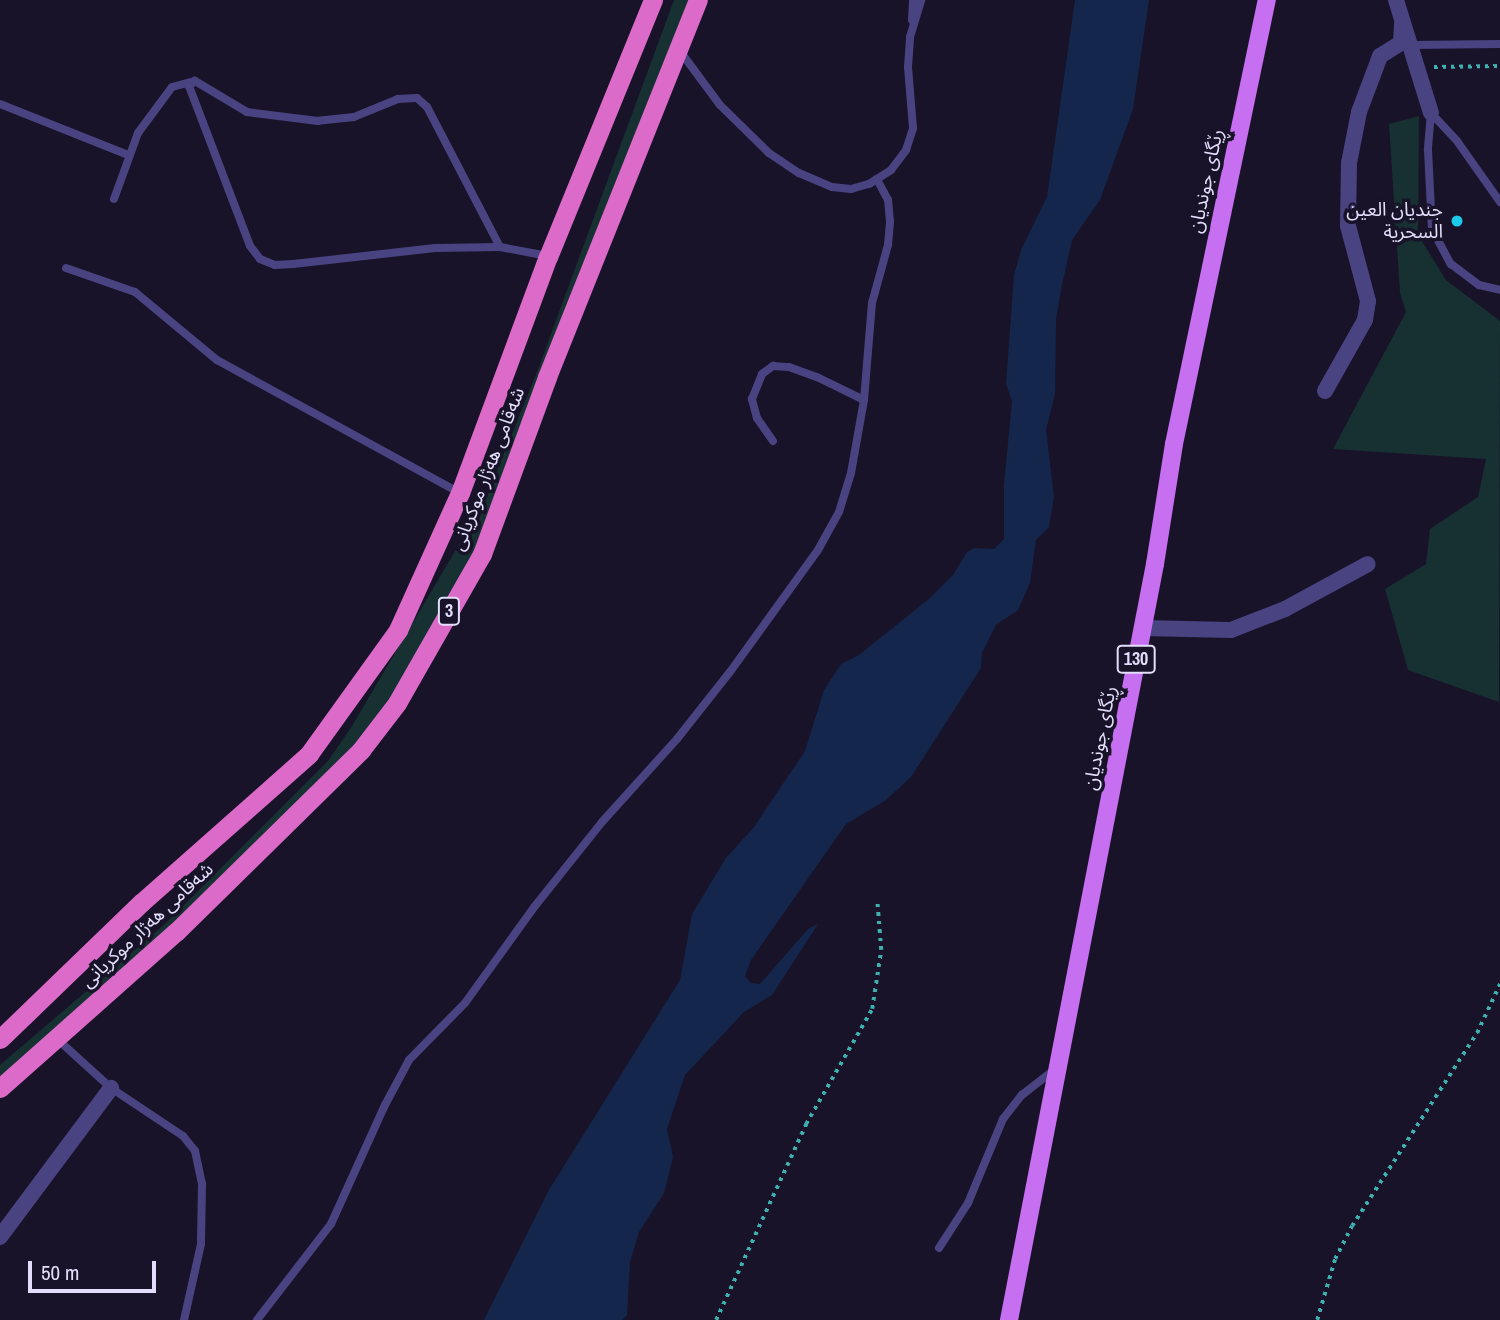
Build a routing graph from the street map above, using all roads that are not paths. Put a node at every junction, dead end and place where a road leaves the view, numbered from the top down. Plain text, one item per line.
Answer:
1 (653, 0) edge
2 (698, 0) edge
3 (913, 0) edge
4 (921, 0) edge
5 (1267, 0) edge
6 (1396, 0) edge
7 (1402, 24) junction
8 (910, 37) junction
9 (1500, 44) edge
10 (1410, 45) junction
11 (678, 49) junction
12 (191, 82) junction
13 (0, 103) edge
14 (1431, 113) junction
15 (128, 155) junction
16 (877, 179) junction
17 (114, 199) dead end
18 (1500, 202) edge
19 (500, 247) junction
20 (548, 257) junction
21 (66, 268) dead end
22 (1500, 290) edge
23 (1325, 391) dead end
24 (864, 400) junction
25 (773, 441) dead end
26 (460, 493) junction
27 (1368, 564) dead end
28 (1142, 628) junction
29 (56, 1038) junction
30 (0, 1039) edge
31 (1057, 1067) junction
32 (0, 1088) edge
33 (111, 1088) junction
34 (0, 1237) edge
35 (939, 1248) dead end
36 (184, 1320) edge
37 (257, 1320) edge
38 (1009, 1320) edge

1 - 20 highway, شەقامی ھەژار موکریانی / 3
2 - 11 highway, شەقامی ھەژار موکریانی / 3
3 - 8 lane
4 - 8 lane
5 - 28 main road, ڕێگای جوندیان / 130
6 - 7 street
7 - 10 street
7 - 23 street
8 - 16 lane
9 - 10 lane
10 - 14 street
11 - 16 lane
11 - 29 highway, شەقامی ھەژار موکریانی / 3
12 - 15 lane
12 - 19 lane
12 - 19 lane
13 - 15 lane
14 - 18 lane
14 - 22 lane
15 - 17 lane
16 - 24 lane
19 - 20 lane
20 - 26 highway, شەقامی ھەژار موکریانی / 3
21 - 26 lane
24 - 25 lane
24 - 37 lane
26 - 30 highway, شەقامی ھەژار موکریانی / 3
27 - 28 street
28 - 31 main road, ڕێگای جوندیان / 130
29 - 32 highway, شەقامی ھەژار موکریانی / 3
29 - 33 lane
31 - 35 lane
31 - 38 main road, ڕێگای جوندیان / 130
33 - 34 street
33 - 36 lane

